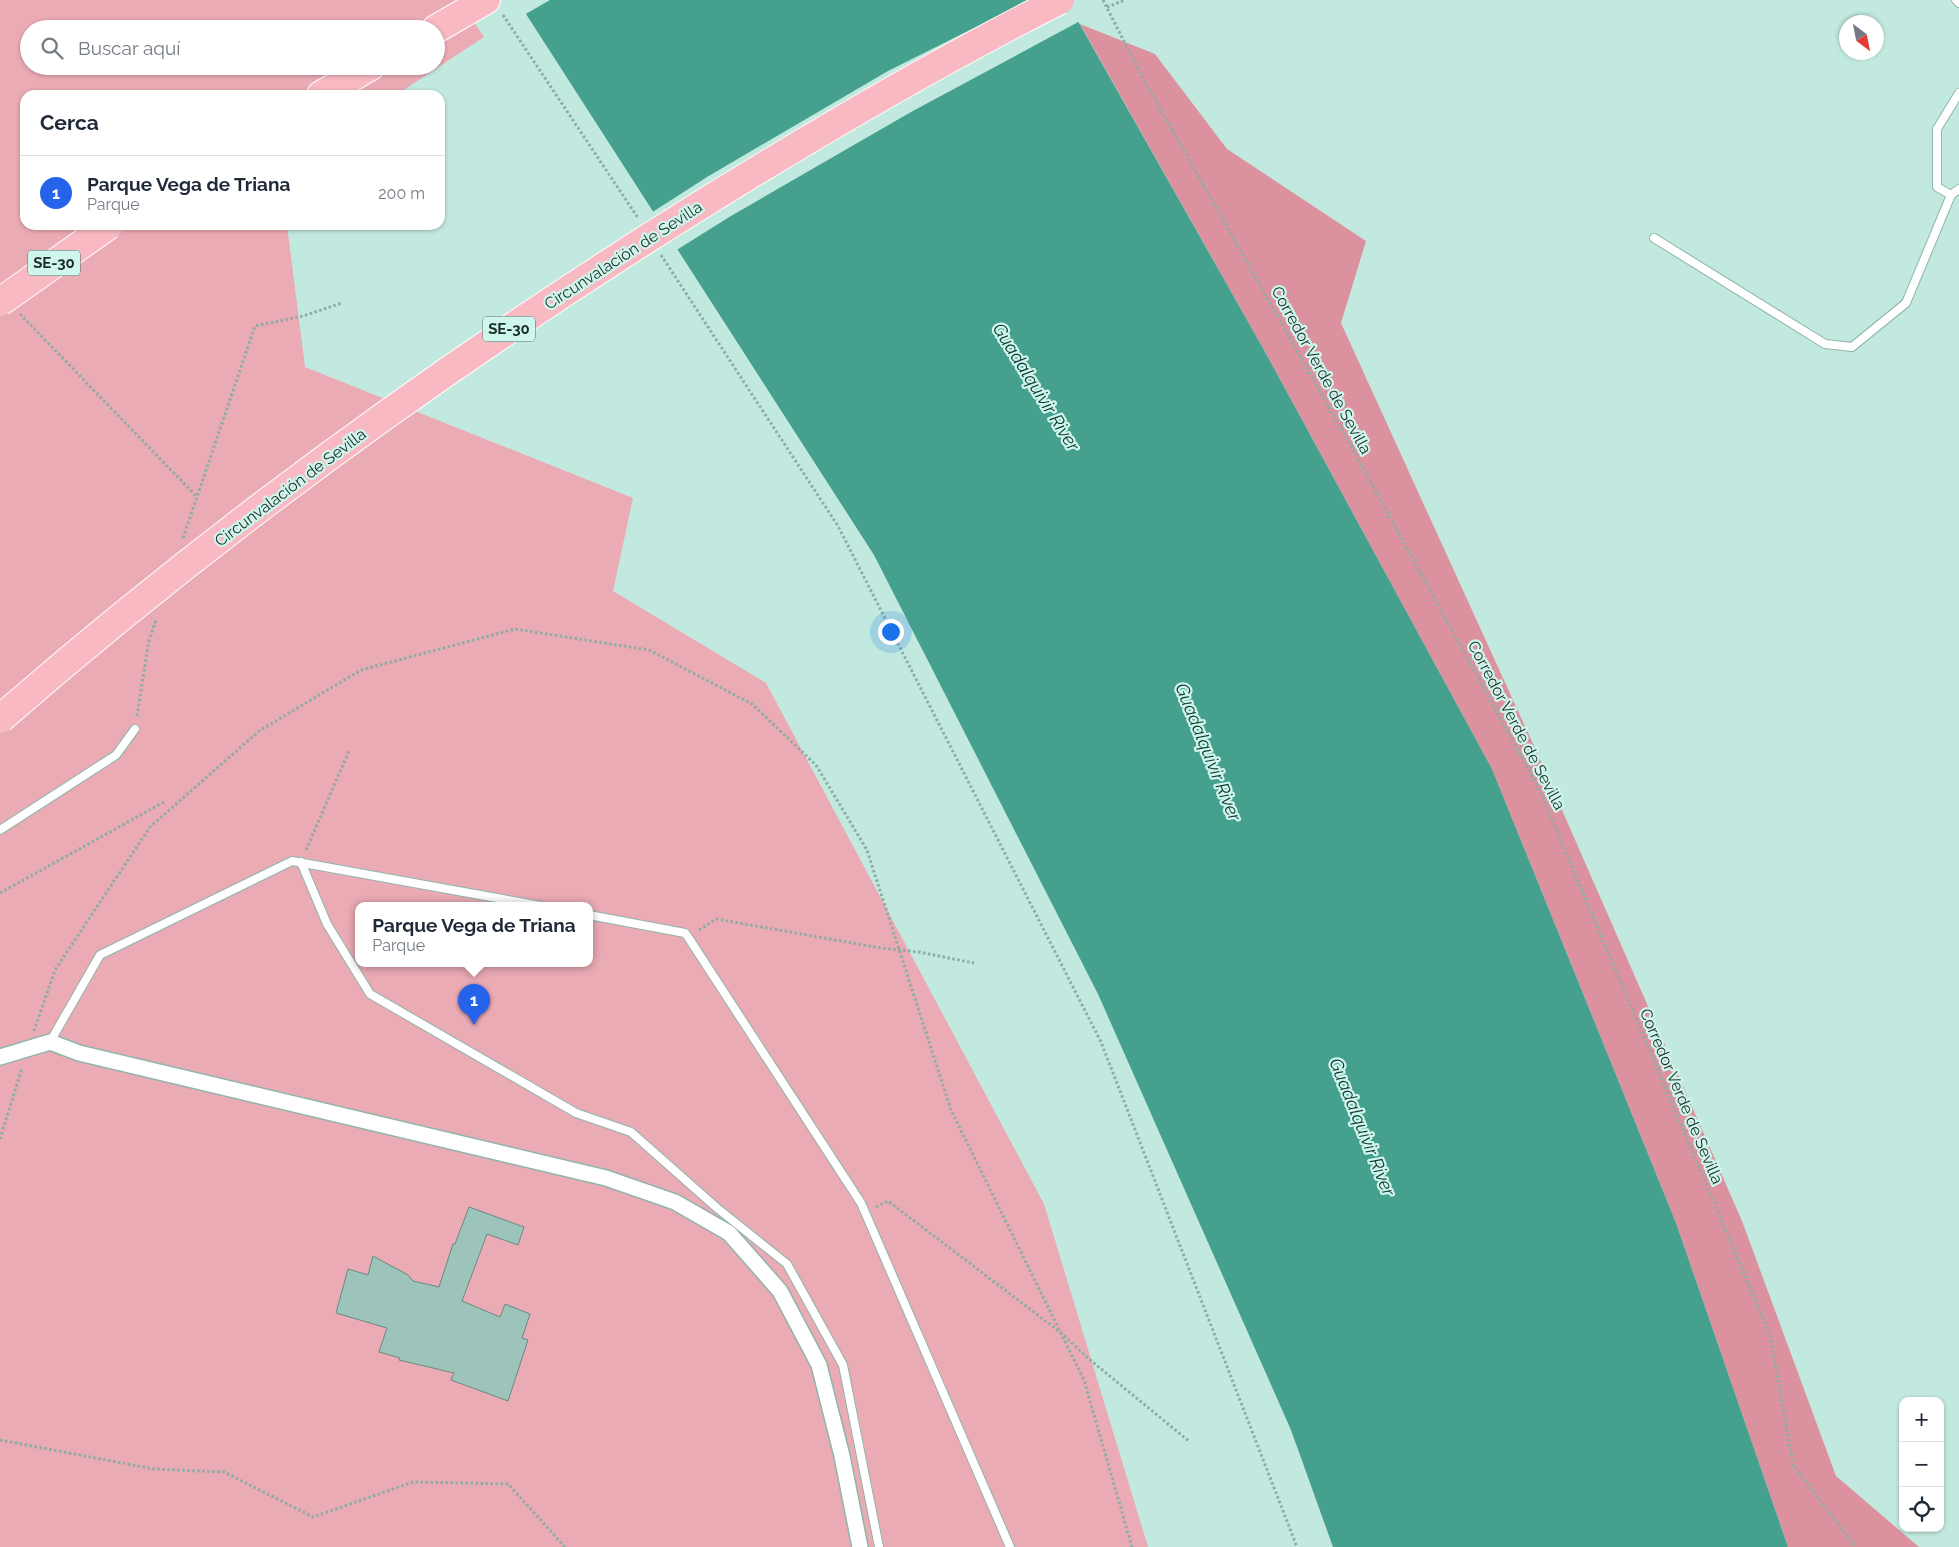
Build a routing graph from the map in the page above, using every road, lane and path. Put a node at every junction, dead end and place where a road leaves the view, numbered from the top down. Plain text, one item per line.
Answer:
1 (1060, 0) edge
2 (1103, 0) edge
3 (1125, 0) edge
4 (1956, 0) edge
5 (1959, 3) edge
6 (492, 4) edge
7 (1107, 7) junction
8 (445, 25) edge
9 (355, 75) edge
10 (330, 90) edge
11 (1959, 93) edge
12 (1959, 189) edge
13 (1951, 195) junction
14 (639, 221) dead end
15 (103, 230) edge
16 (1654, 238) dead end
17 (661, 254) dead end
18 (342, 303) dead end
19 (7, 305) edge
20 (197, 497) junction
21 (181, 544) dead end
22 (158, 614) dead end
23 (0, 719) edge
24 (135, 729) joint
25 (349, 751) dead end
26 (164, 802) dead end
27 (0, 830) edge
28 (301, 862) junction
29 (0, 893) edge
30 (519, 902) edge
31 (593, 916) edge
32 (688, 937) junction
33 (899, 950) junction
34 (974, 964) dead end
35 (50, 1042) junction
36 (28, 1048) junction
37 (0, 1057) edge
38 (0, 1139) edge
39 (865, 1212) junction
40 (1060, 1332) junction
41 (0, 1440) edge
42 (1190, 1442) dead end
43 (565, 1547) edge
44 (860, 1547) edge
45 (878, 1547) edge
46 (1010, 1547) edge
47 (1132, 1547) edge
48 (1297, 1547) edge
49 (1856, 1547) edge

1 - 23 highway, Circunvalación de Sevilla / SE-30, bridge
2 - 7 path, Corredor Verde de Sevilla
3 - 7 path
4 - 5 lane
6 - 8 highway
6 - 14 path
7 - 49 path, Corredor Verde de Sevilla
9 - 10 highway
11 - 13 lane
12 - 13 lane
13 - 16 lane
15 - 19 highway, SE-30, bridge
17 - 48 path
18 - 20 path
19 - 20 path
20 - 21 path
22 - 24 path
24 - 27 lane
25 - 28 path
26 - 29 path
28 - 30 lane
28 - 35 lane
28 - 45 lane
31 - 32 lane
32 - 33 path
32 - 39 lane
33 - 34 path
33 - 36 path
33 - 40 path
35 - 36 street
35 - 44 street
36 - 37 street
36 - 38 path
39 - 40 path
39 - 46 lane
40 - 42 path
40 - 47 path
41 - 43 path

